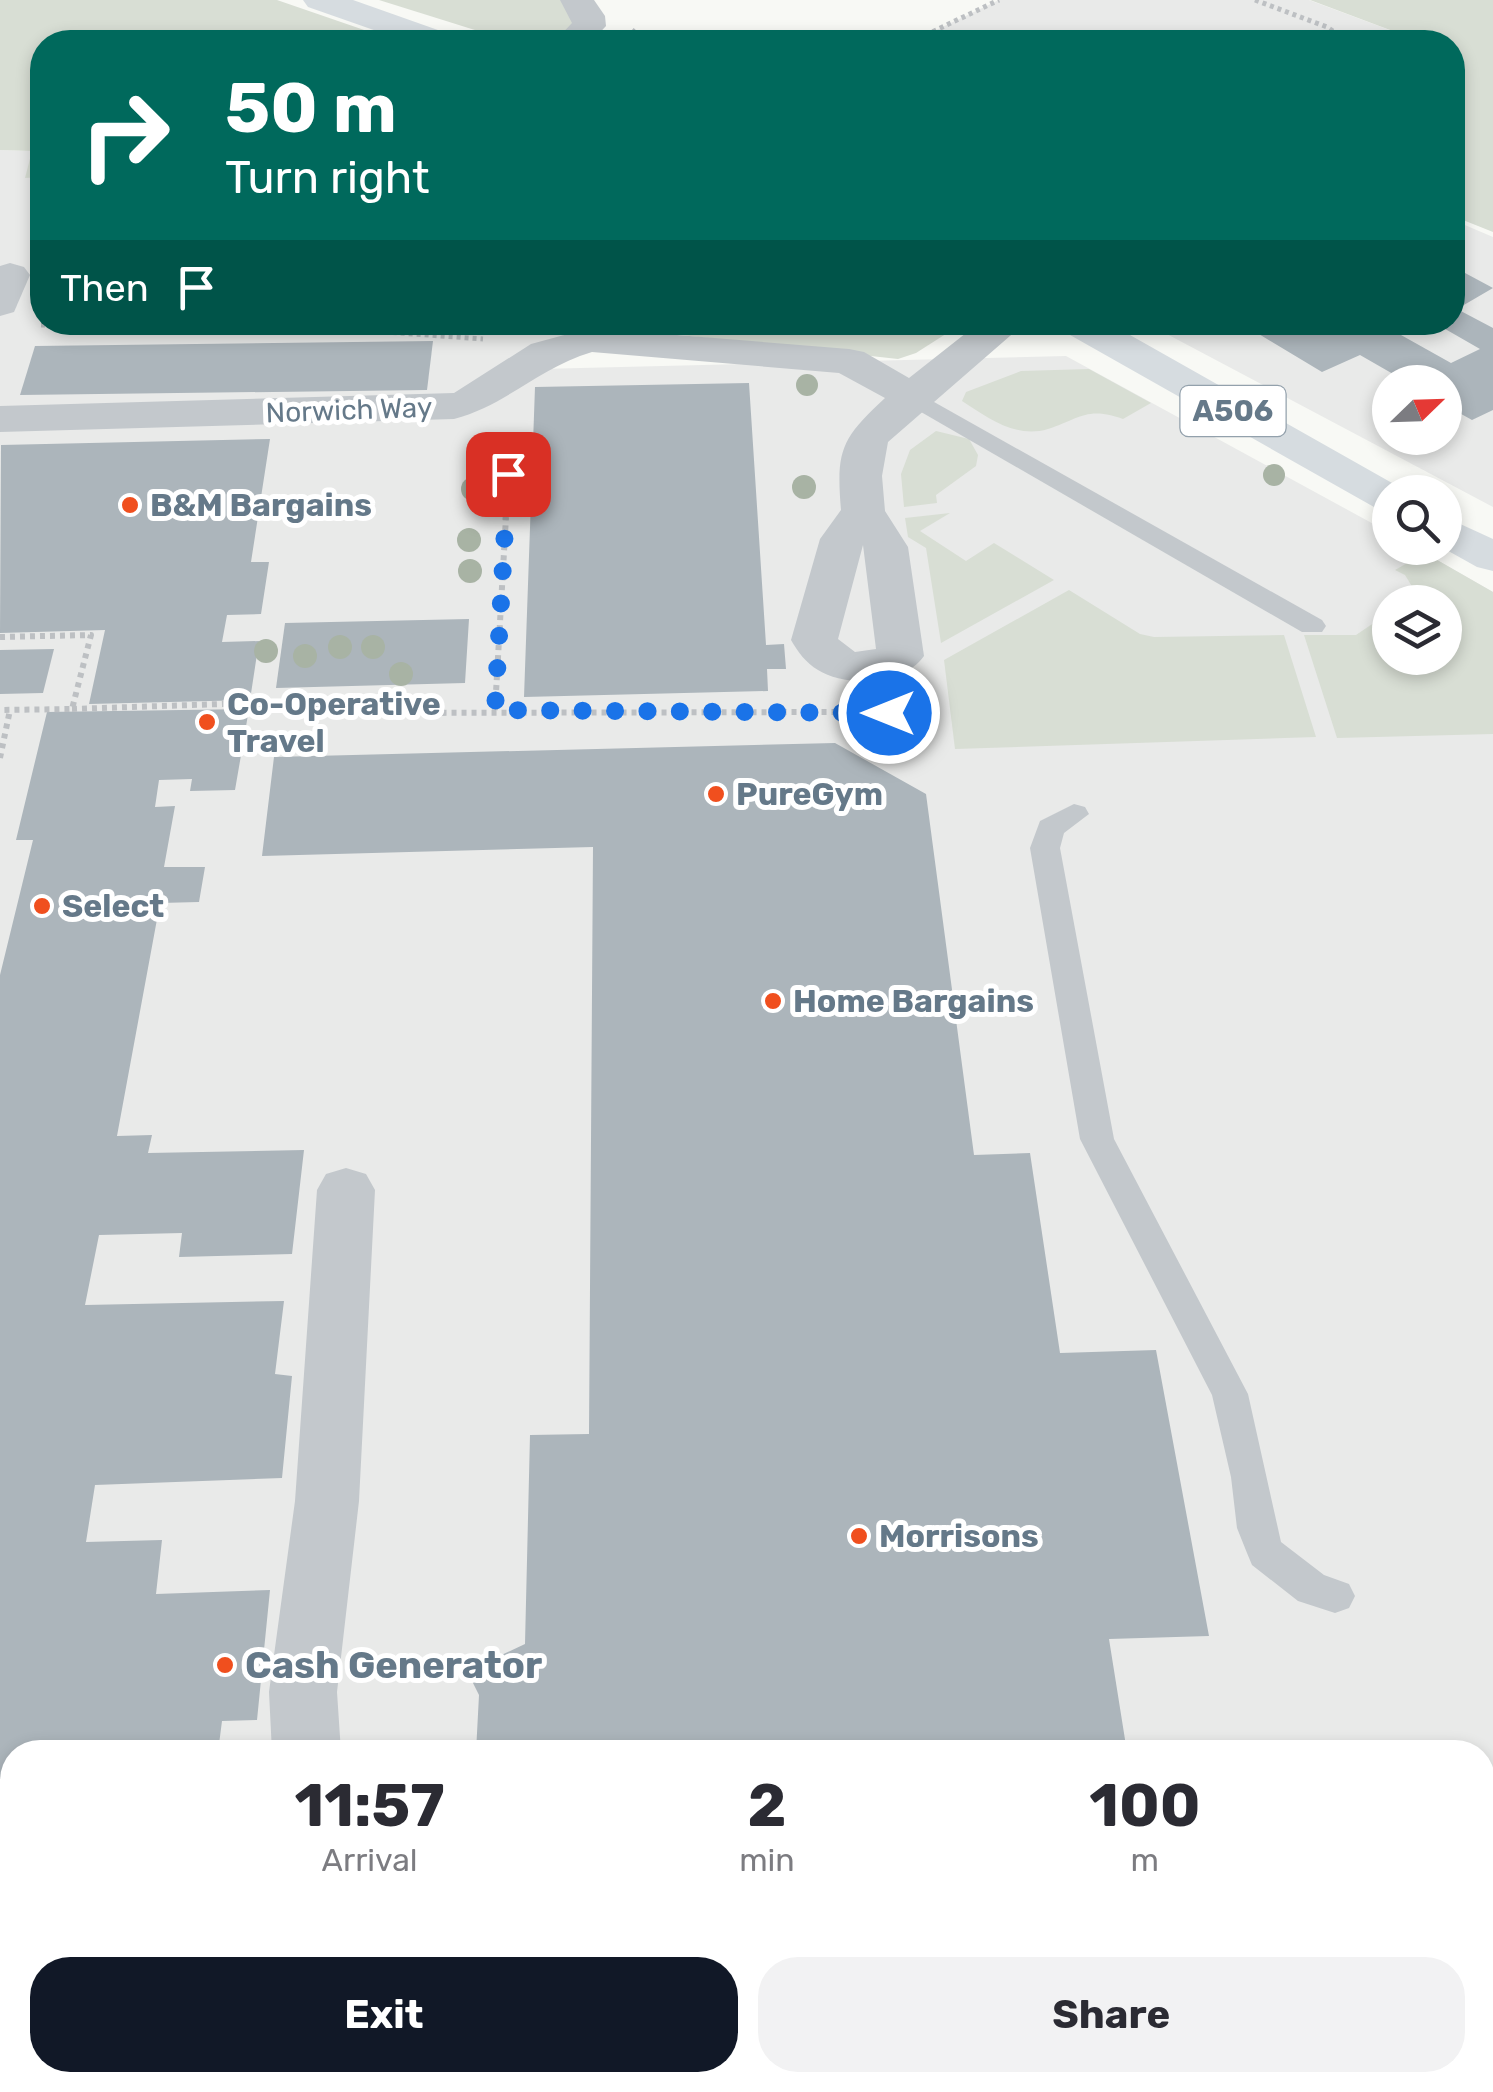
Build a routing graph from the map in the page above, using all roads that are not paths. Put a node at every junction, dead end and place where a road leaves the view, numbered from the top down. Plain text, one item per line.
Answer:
1 (320, 0) edge
2 (577, 0) edge
3 (406, 30) edge
4 (585, 30) edge
5 (989, 335) edge
6 (1099, 335) edge
7 (911, 396) junction
8 (0, 419) edge
9 (1372, 488) edge
10 (863, 511) dead end
11 (1462, 540) edge
12 (1493, 557) edge
13 (1312, 626) dead end
14 (1074, 814) dead end
15 (346, 1190) dead end
16 (1335, 1596) dead end
17 (305, 1740) edge

1 - 3 main road
2 - 4 street
5 - 7 street
6 - 9 main road, A506
7 - 8 street, Norwich Way
7 - 10 street
7 - 13 lane
11 - 12 main road
14 - 16 lane
15 - 17 street

